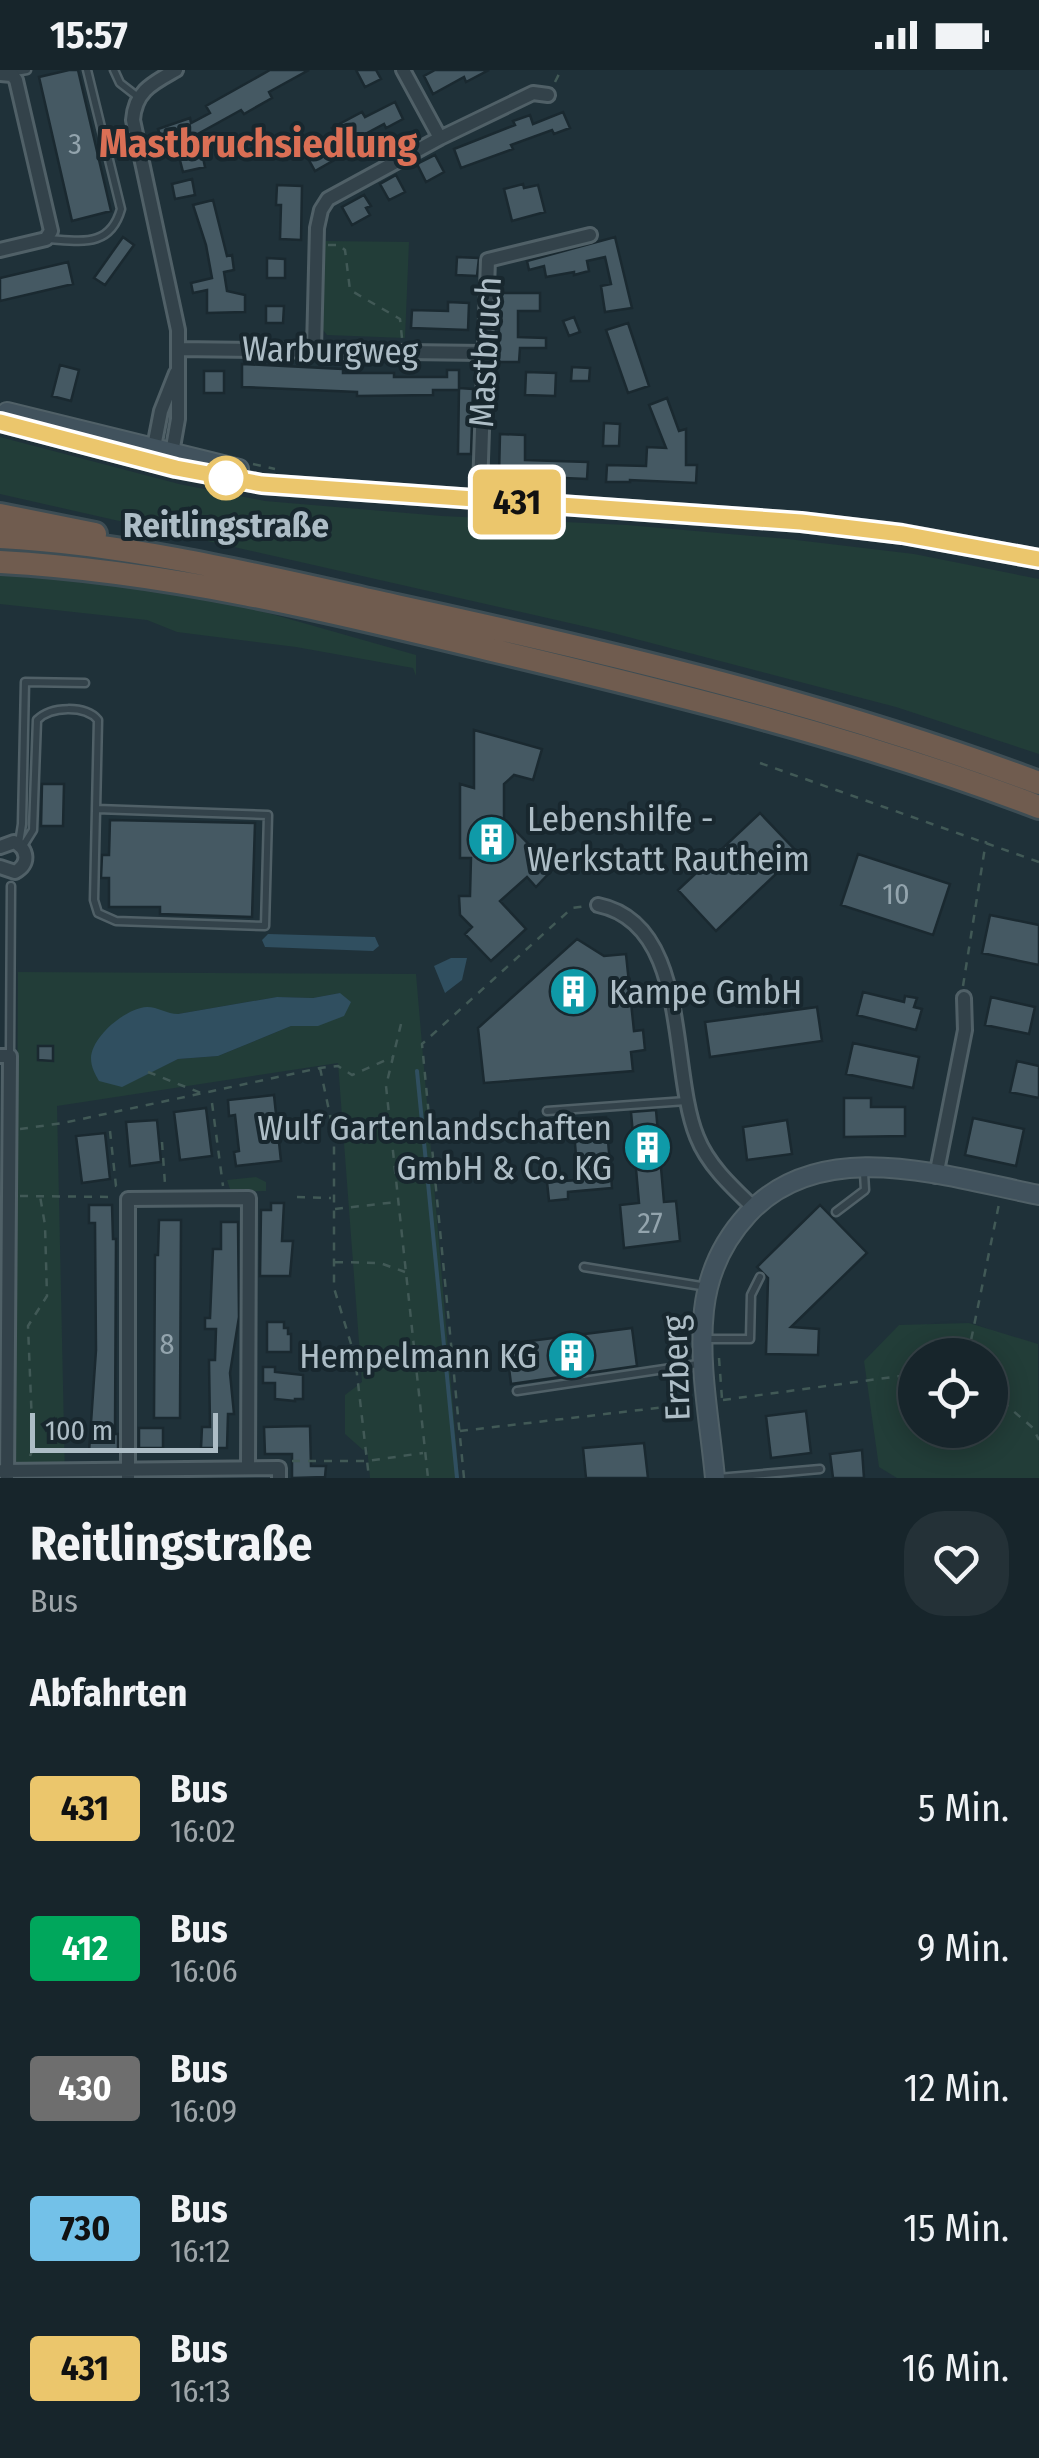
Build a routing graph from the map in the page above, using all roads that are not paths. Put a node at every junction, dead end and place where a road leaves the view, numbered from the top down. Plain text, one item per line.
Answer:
1 (27, 70) edge
2 (88, 70) edge
3 (114, 70) edge
4 (176, 70) edge
5 (403, 70) edge
6 (4, 74) edge
7 (548, 94) road end
8 (138, 96) junction
9 (440, 138) junction
10 (590, 236) dead end
11 (46, 239) junction
12 (0, 250) edge
13 (314, 348) junction
14 (178, 349) junction
15 (483, 354) junction
16 (176, 373) junction
17 (0, 410) edge
18 (0, 422) edge
19 (172, 453) junction
20 (153, 455) junction
21 (302, 484) junction
22 (480, 488) dead end
23 (0, 515) edge
24 (0, 537) edge
25 (160, 557) junction
26 (1039, 559) edge
27 (0, 562) edge
28 (85, 683) dead end
29 (1039, 783) edge
30 (1039, 807) edge
31 (96, 809) junction
32 (0, 846) edge
33 (20, 846) junction
34 (0, 868) edge
35 (10, 886) dead end
36 (598, 905) road end
37 (964, 998) road end
38 (5, 1056) edge
39 (686, 1101) junction
40 (547, 1111) dead end
41 (864, 1167) junction
42 (936, 1176) junction
43 (1039, 1195) edge
44 (754, 1208) junction
45 (836, 1212) dead end
46 (584, 1267) dead end
47 (760, 1276) dead end
48 (708, 1288) junction
49 (711, 1339) junction
50 (704, 1363) junction
51 (517, 1391) dead end
52 (248, 1468) junction
53 (820, 1469) dead end
54 (279, 1473) edge
55 (5, 1474) edge
56 (128, 1474) edge
57 (716, 1478) edge

1 - 6 lane
2 - 11 lane
3 - 8 lane
4 - 8 street
5 - 9 street
6 - 11 street
7 - 9 street
8 - 14 street
9 - 13 street
10 - 15 street, Mastbruch
11 - 12 street
13 - 14 street, Warburgweg
13 - 15 street, Warburgweg
14 - 16 street
15 - 22 street, Mastbruch
16 - 19 street
16 - 20 street
17 - 20 street
18 - 20 street
19 - 20 street
19 - 21 street
20 - 21 street
21 - 26 street
23 - 25 highway
24 - 25 highway
25 - 29 highway
27 - 30 highway
28 - 33 lane
31 - 31 lane
31 - 33 lane
32 - 33 street
33 - 34 street
35 - 38 lane
36 - 39 street
37 - 42 street
38 - 55 street
39 - 40 lane
39 - 44 street
41 - 42 street, Erzberg
41 - 44 street, Erzberg
41 - 45 lane
42 - 43 street, Erzberg
44 - 48 street, Erzberg
46 - 48 lane
47 - 49 lane
48 - 49 street, Erzberg
49 - 50 street, Erzberg
50 - 51 lane
50 - 57 street, Erzberg
52 - 54 street
52 - 56 street
52 - 56 street
53 - 57 lane
55 - 56 street

